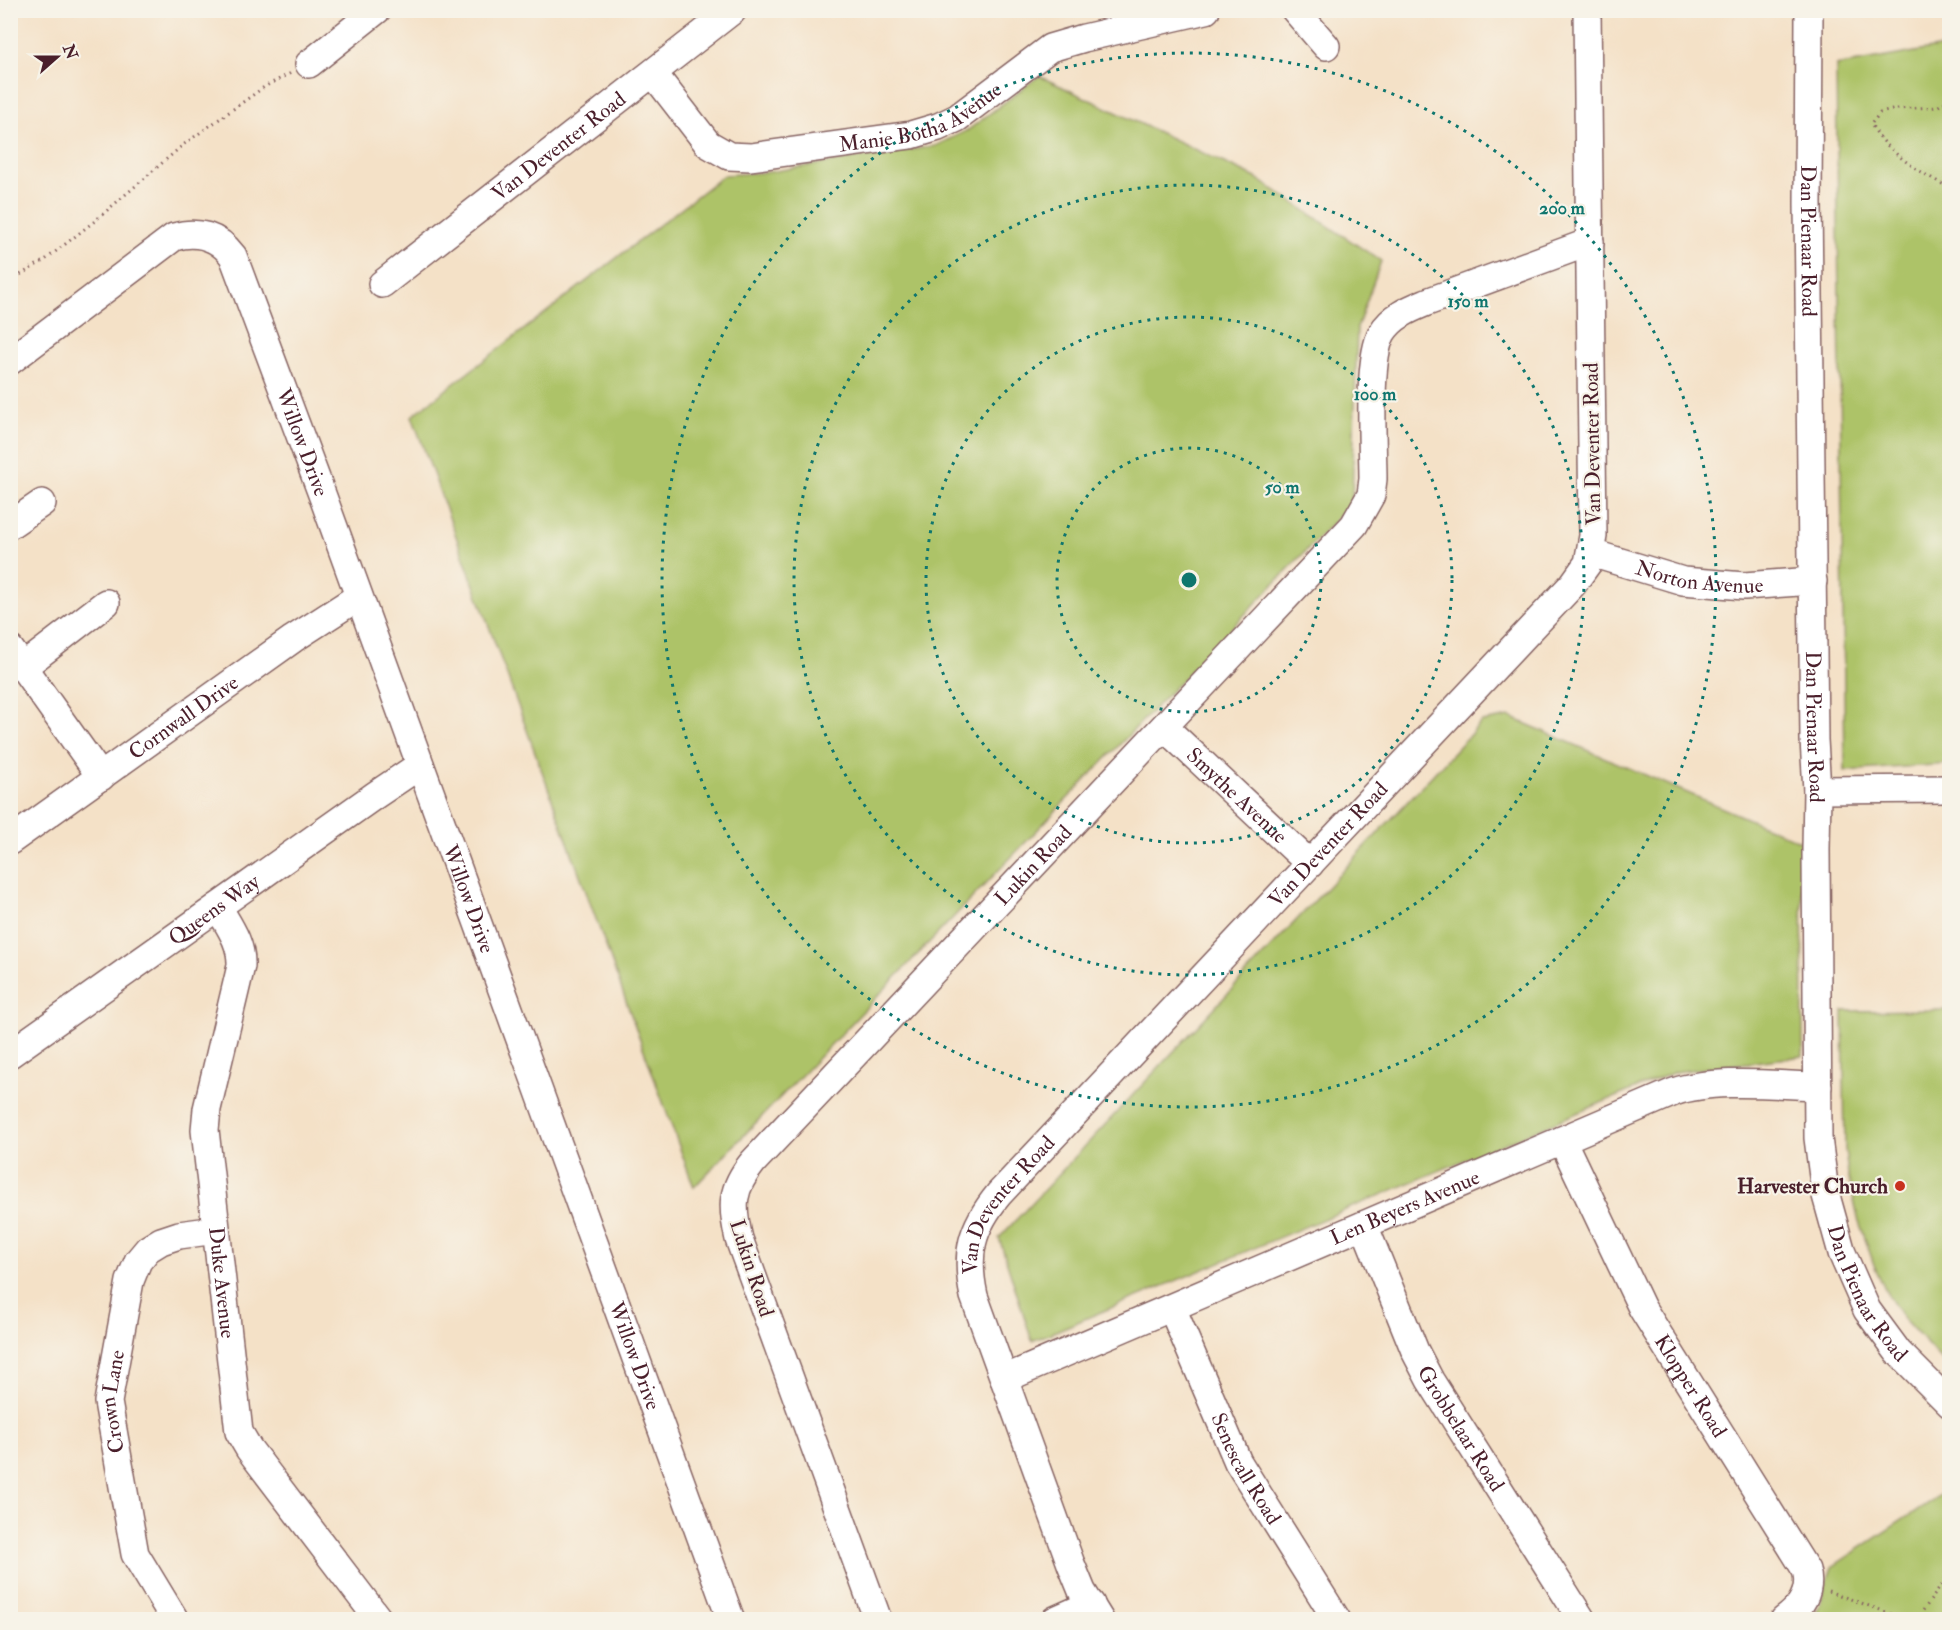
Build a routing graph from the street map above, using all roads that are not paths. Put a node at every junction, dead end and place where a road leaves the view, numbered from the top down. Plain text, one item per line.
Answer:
1 (377, 10) edge
2 (733, 10) edge
3 (1206, 10) edge
4 (1295, 10) edge
5 (1587, 10) edge
6 (1809, 10) edge
7 (1326, 46) dead end
8 (309, 64) road end
9 (653, 73) junction
10 (1590, 242) junction
11 (382, 284) dead end
12 (10, 361) edge
13 (42, 503) dead end
14 (10, 525) edge
15 (1591, 553) junction
16 (1813, 581) junction
17 (358, 597) junction
18 (106, 603) dead end
19 (17, 658) edge
20 (1164, 727) junction
21 (420, 765) junction
22 (101, 777) junction
23 (1950, 789) edge
24 (1817, 790) junction
25 (10, 841) edge
26 (1310, 864) junction
27 (218, 907) junction
28 (10, 1054) edge
29 (1818, 1086) junction
30 (1562, 1140) junction
31 (1364, 1225) junction
32 (216, 1230) junction
33 (1172, 1308) junction
34 (1004, 1379) junction
35 (1950, 1404) edge
36 (1095, 1612) edge
37 (175, 1620) edge
38 (379, 1620) edge
39 (731, 1620) edge
40 (878, 1620) edge
41 (1055, 1620) edge
42 (1336, 1620) edge
43 (1582, 1620) edge
44 (1784, 1620) edge

1 - 8 street
2 - 9 street, Van Deventer Road
3 - 9 street, Manie Botha Avenue
4 - 7 street
5 - 10 street, Van Deventer Road
6 - 16 street, Dan Pienaar Road
9 - 11 street, Van Deventer Road
10 - 15 street, Van Deventer Road
10 - 20 street, Lukin Road
12 - 17 street, Willow Drive
13 - 14 street
15 - 16 street, Norton Avenue
15 - 26 street, Van Deventer Road
16 - 24 street, Dan Pienaar Road
17 - 21 street, Willow Drive
17 - 22 street, Cornwall Drive
18 - 19 street
19 - 22 street
20 - 26 street, Smythe Avenue
20 - 40 street, Lukin Road
21 - 27 street, Queens Way
21 - 39 street, Willow Drive
22 - 25 street, Cornwall Drive
23 - 24 street
24 - 29 street, Dan Pienaar Road
26 - 34 street, Van Deventer Road
27 - 28 street, Queens Way
27 - 32 street, Duke Avenue
29 - 30 street, Len Beyers Avenue
29 - 35 street, Dan Pienaar Road
30 - 31 street, Len Beyers Avenue
30 - 44 street, Klopper Road
31 - 33 street, Len Beyers Avenue
31 - 43 street, Grobbelaar Road
32 - 37 street, Crown Lane
32 - 38 street, Duke Avenue
33 - 34 street, Len Beyers Avenue
33 - 42 street, Senescall Road
34 - 36 street, Van Deventer Road
36 - 41 street

